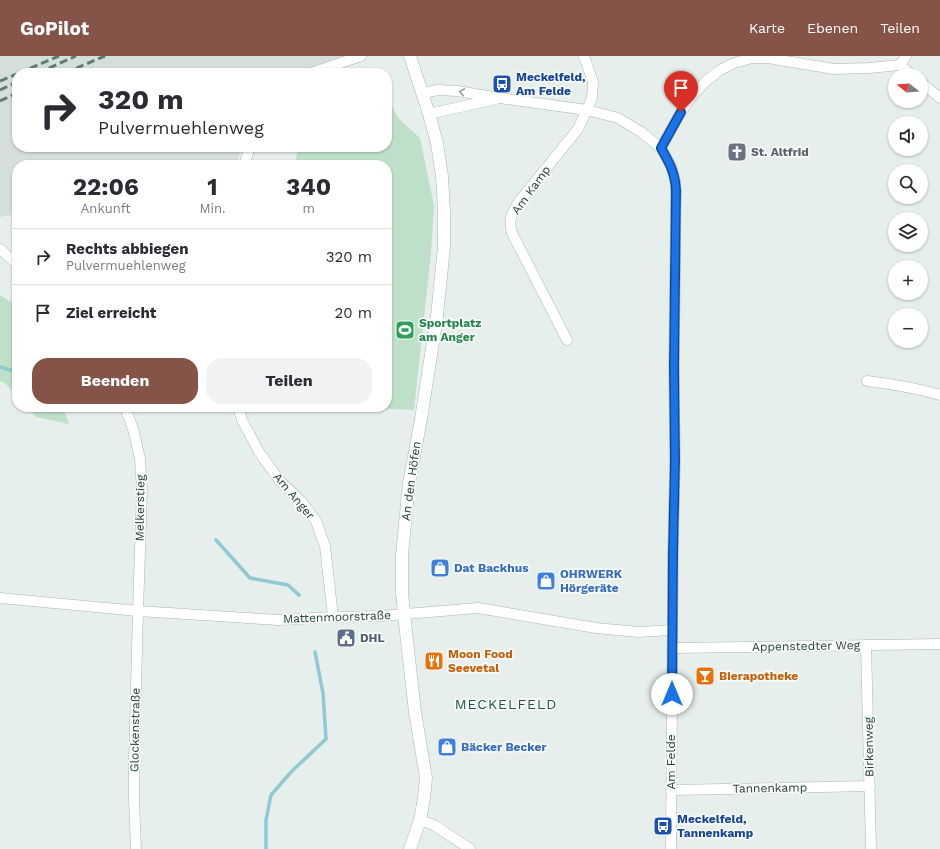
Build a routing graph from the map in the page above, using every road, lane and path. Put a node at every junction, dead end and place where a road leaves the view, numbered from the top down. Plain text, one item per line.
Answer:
1 (361, 56) edge
2 (410, 56) edge
3 (584, 56) edge
4 (906, 56) edge
5 (900, 65) junction
6 (326, 68) edge
7 (904, 68) edge
8 (928, 88) edge
9 (422, 93) junction
10 (500, 98) junction
11 (940, 98) edge
12 (587, 110) junction
13 (429, 114) junction
14 (661, 148) junction
15 (0, 248) edge
16 (12, 259) edge
17 (567, 340) dead end
18 (867, 381) dead end
19 (940, 395) edge
20 (127, 412) edge
21 (240, 412) edge
22 (0, 598) edge
23 (138, 611) junction
24 (404, 614) junction
25 (333, 617) junction
26 (672, 630) junction
27 (940, 644) edge
28 (866, 645) junction
29 (672, 648) junction
30 (870, 786) junction
31 (671, 790) junction
32 (420, 820) junction
33 (136, 849) edge
34 (410, 849) edge
35 (470, 849) edge
36 (671, 849) edge
37 (871, 849) edge

1 - 6 street
2 - 9 street, An den Höfen
3 - 12 street
4 - 5 street
5 - 7 street
5 - 14 street
8 - 11 street
10 -> 9 street, Am Felde
9 - 13 street, An den Höfen
10 - 12 street, Am Felde
10 - 13 street
12 - 14 street, Am Felde
12 - 17 street, Am Kamp
13 - 24 street, An den Höfen
14 - 26 street, Am Felde
15 - 16 street
18 - 19 street
20 - 23 street, Melkerstieg
21 - 25 street, Am Anger
22 - 23 street, Mattenmoorstraße
23 - 25 street, Mattenmoorstraße
23 - 33 street, Glockenstraße
24 - 25 street, Mattenmoorstraße
24 - 26 street, Mattenmoorstraße
24 - 32 street, An den Höfen
26 - 29 street, Am Felde
27 - 28 street, Appenstedter Weg
28 - 29 street, Appenstedter Weg
28 - 30 street, Birkenweg
29 - 31 street, Am Felde
30 - 31 street, Tannenkamp
30 - 37 street, Birkenweg
31 - 36 street, Am Felde
32 - 34 street, An den Höfen
32 - 35 street

